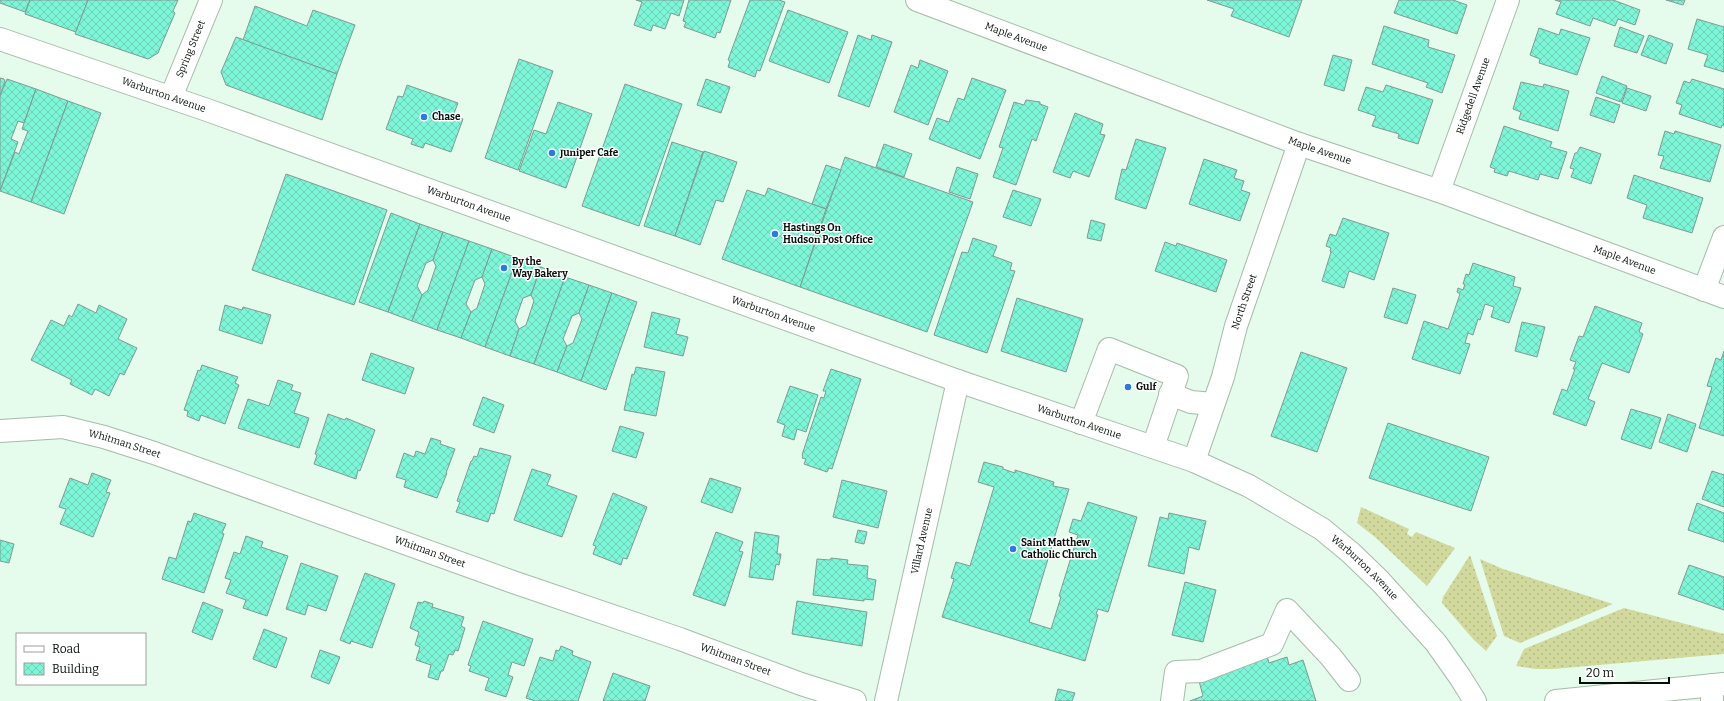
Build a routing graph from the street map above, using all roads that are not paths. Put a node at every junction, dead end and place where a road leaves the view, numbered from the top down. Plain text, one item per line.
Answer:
1 (211, 0) edge
2 (917, 0) edge
3 (1508, 0) edge
4 (0, 39) edge
5 (171, 97) junction
6 (1299, 144) junction
7 (1439, 192) junction
8 (1724, 237) edge
9 (1714, 294) edge
10 (958, 380) junction
11 (1170, 394) junction
12 (1213, 404) junction
13 (1082, 423) junction
14 (0, 431) edge
15 (1153, 447) junction
16 (1194, 461) junction
17 (1349, 680) dead end
18 (1716, 690) edge
19 (855, 701) edge
20 (886, 701) edge
21 (1172, 701) edge
22 (1475, 701) edge
23 (1556, 701) edge

1 - 5 street, Spring Street
2 - 6 street, Maple Avenue
3 - 7 street, Ridgedell Avenue
4 - 5 street, Warburton Avenue
5 - 10 street, Warburton Avenue
6 - 7 street, Maple Avenue
6 - 12 street, North Street
7 - 9 street, Maple Avenue
8 - 9 street
10 - 13 street, Warburton Avenue
10 - 20 street, Villard Avenue
11 - 12 street
11 - 13 street
11 - 15 street
12 - 16 street, North Street
13 - 15 street, Warburton Avenue
14 - 19 street, Whitman Street
15 - 16 street, Warburton Avenue
16 - 22 street, Warburton Avenue
17 - 21 street
18 - 23 street

